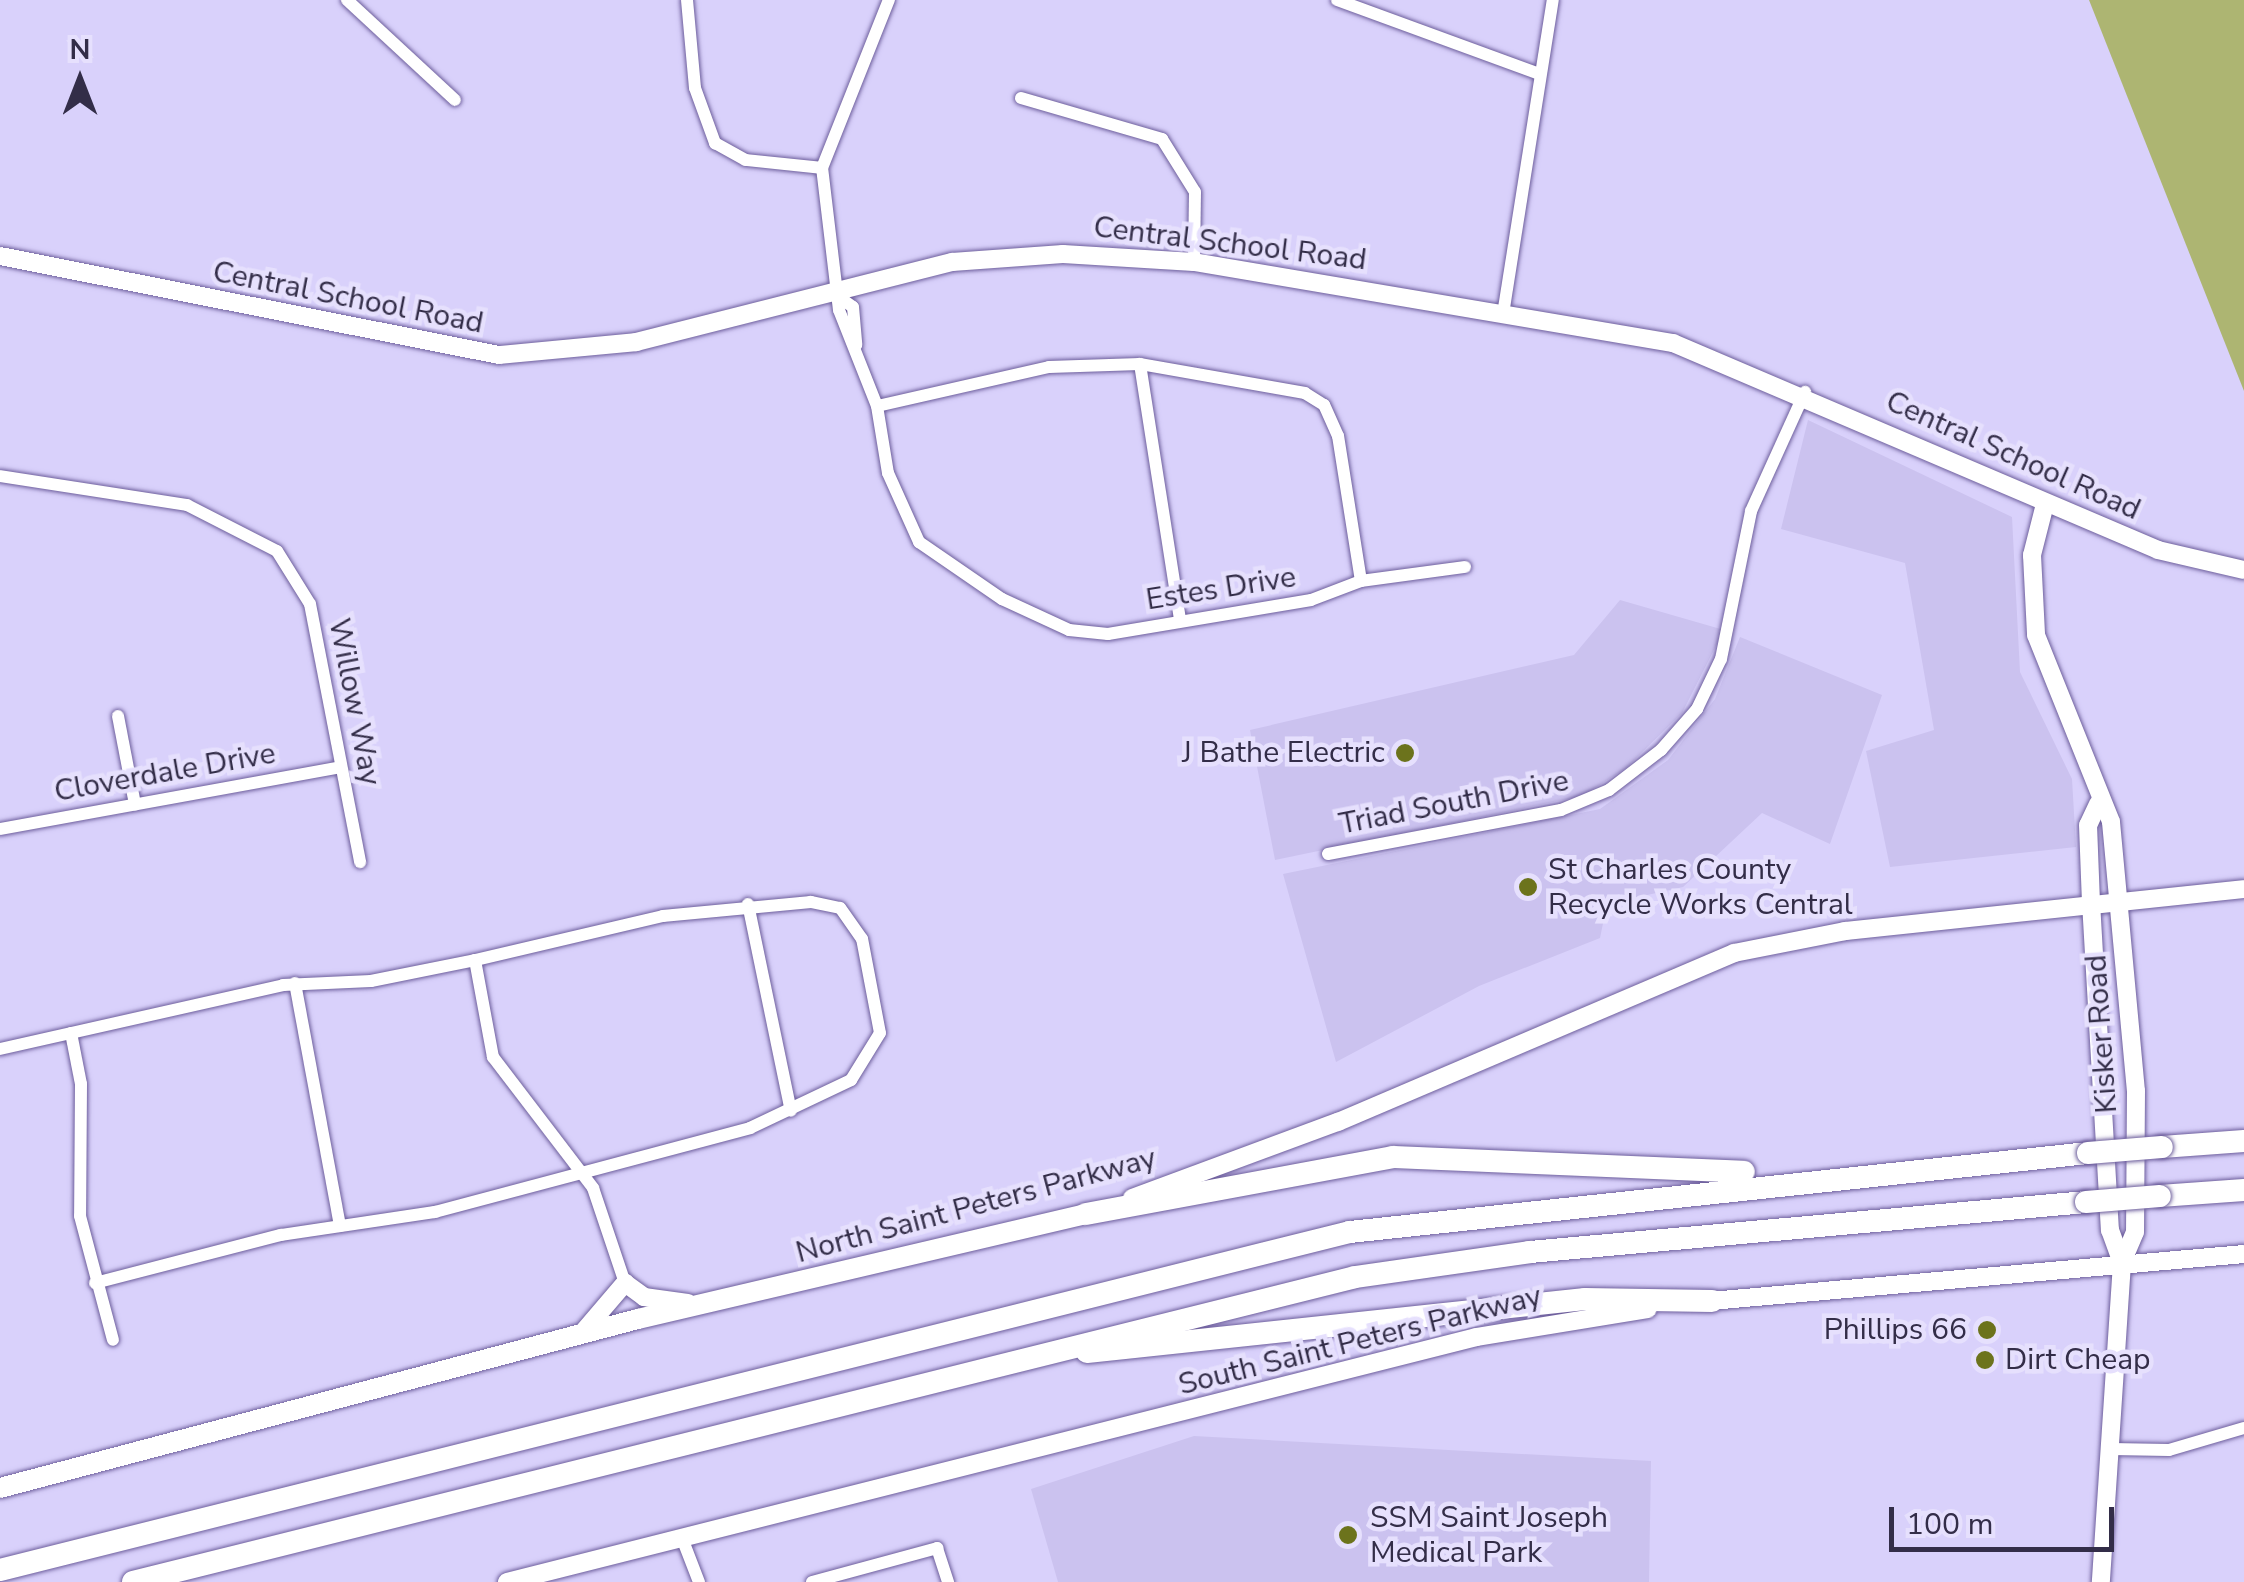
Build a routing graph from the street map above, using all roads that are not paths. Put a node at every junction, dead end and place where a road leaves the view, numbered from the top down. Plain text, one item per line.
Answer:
1 (347, 0) edge
2 (687, 0) edge
3 (890, 0) edge
4 (1338, 0) edge
5 (1553, 0) edge
6 (1539, 74) junction
7 (1021, 98) dead end
8 (455, 100) dead end
9 (822, 168) junction
10 (0, 256) edge
11 (1194, 262) junction
12 (839, 295) junction
13 (1504, 308) junction
14 (1140, 364) junction
15 (1805, 392) junction
16 (877, 406) junction
17 (0, 476) edge
18 (2045, 504) junction
19 (1466, 567) dead end
20 (2244, 570) edge
21 (1361, 580) junction
22 (1180, 620) junction
23 (118, 716) dead end
24 (340, 767) junction
25 (134, 804) junction
26 (2098, 804) junction
27 (0, 828) edge
28 (1328, 854) dead end
29 (360, 862) dead end
30 (2244, 889) edge
31 (2120, 899) junction
32 (2091, 902) junction
33 (748, 904) junction
34 (476, 960) junction
35 (295, 983) junction
36 (72, 1034) junction
37 (0, 1049) edge
38 (791, 1111) junction
39 (2244, 1141) edge
40 (582, 1174) junction
41 (1848, 1174) junction
42 (2244, 1190) edge
43 (1086, 1214) junction
44 (340, 1226) junction
45 (2244, 1254) edge
46 (2122, 1262) junction
47 (95, 1283) junction
48 (625, 1283) junction
49 (1712, 1301) junction
50 (699, 1304) junction
51 (576, 1338) junction
52 (113, 1340) dead end
53 (1014, 1359) junction
54 (2244, 1428) edge
55 (2111, 1449) junction
56 (0, 1488) edge
57 (682, 1538) junction
58 (0, 1570) edge
59 (692, 1578) edge
60 (134, 1582) edge
61 (507, 1582) edge
62 (812, 1582) edge
63 (948, 1582) edge
64 (2101, 1582) edge

1 - 8 street
2 - 9 street
3 - 9 street
4 - 6 street
5 - 6 street
6 - 13 street
7 - 11 street
9 - 12 street, Estes Drive
10 - 12 main road, Central School Road
11 - 12 main road, Central School Road
11 - 13 main road, Central School Road
12 - 16 street, Estes Drive
13 - 15 main road, Central School Road
14 - 16 street
14 - 21 street
14 - 22 street
15 - 18 main road, Central School Road
15 - 28 street, Triad South Drive
16 - 22 street, Estes Drive
17 - 24 street, Willow Way
18 - 20 main road, Central School Road
18 - 26 main road, Kisker Road
19 - 21 street, Estes Drive
21 - 22 street, Estes Drive
23 - 25 street
24 - 25 street, Cloverdale Drive
24 - 29 street, Willow Way
25 - 27 street, Cloverdale Drive
26 - 31 main road, Kisker Road
26 - 32 main road, Kisker Road
30 - 31 main road, North Saint Peters Parkway
31 - 32 main road, North Saint Peters Parkway
31 - 46 main road, Kisker Road
32 - 43 main road, North Saint Peters Parkway
32 - 46 main road, Kisker Road
33 - 34 street
33 - 38 street
33 - 38 street
34 - 35 street
34 - 40 street
35 - 36 street
35 - 44 street
36 - 37 street
36 - 47 street
38 - 40 street
39 - 41 highway, bridge
40 - 44 street
40 - 48 street
41 - 43 highway
41 - 58 highway
42 - 53 highway, bridge
43 - 50 main road, North Saint Peters Parkway
44 - 47 street
45 - 46 main road, South Saint Peters Parkway
46 - 49 main road, South Saint Peters Parkway
46 - 55 main road, Kisker Road
47 - 52 street
48 - 50 main road
48 - 51 main road
49 - 53 highway
49 - 57 main road, South Saint Peters Parkway
50 - 51 main road, North Saint Peters Parkway
51 - 56 main road, North Saint Peters Parkway
53 - 60 highway
54 - 55 street
55 - 64 main road, Kisker Road
57 - 59 street
57 - 61 main road, South Saint Peters Parkway
62 - 63 street

